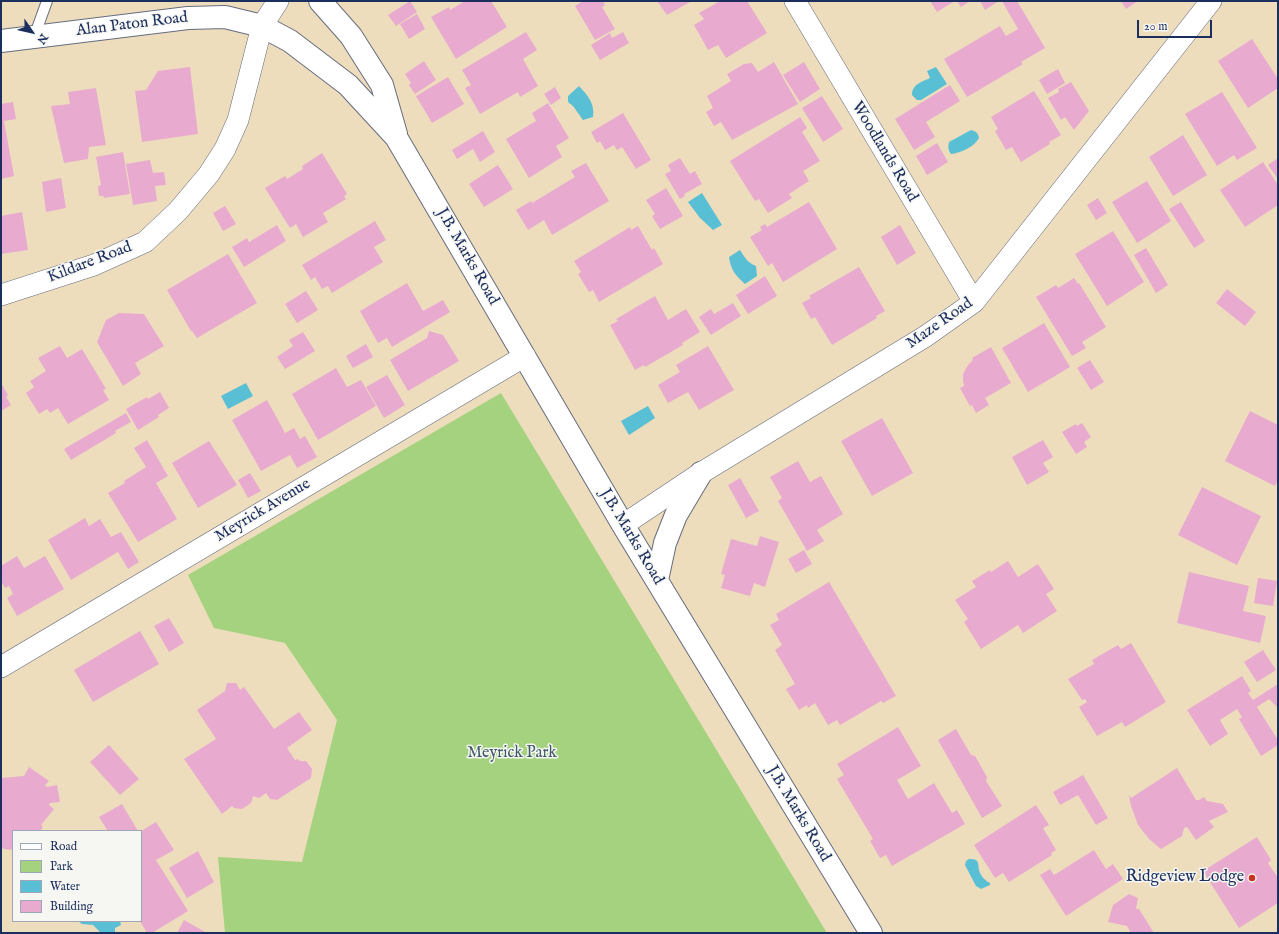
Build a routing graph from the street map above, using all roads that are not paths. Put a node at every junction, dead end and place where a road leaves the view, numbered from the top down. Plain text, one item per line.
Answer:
1 (47, 1) edge
2 (278, 1) edge
3 (320, 1) edge
4 (795, 1) edge
5 (1211, 1) edge
6 (262, 26) junction
7 (34, 37) junction
8 (1, 41) edge
9 (396, 137) junction
10 (1, 296) edge
11 (974, 302) junction
12 (525, 356) junction
13 (701, 473) junction
14 (623, 525) junction
15 (657, 580) junction
16 (1, 667) edge
17 (870, 933) edge

1 - 7 lane
2 - 6 street, Kildare Road
3 - 9 street, J.B. Marks Road
4 - 11 street, Woodlands Road
5 - 11 street, Maze Road
6 - 7 street, Alan Paton Road
6 - 9 street, J.B. Marks Road
6 - 10 street, Kildare Road
7 - 8 street, Alan Paton Road
9 - 12 street, J.B. Marks Road
11 - 13 street, Maze Road
12 - 14 street, J.B. Marks Road
12 - 16 street, Meyrick Avenue
13 - 14 street, Maze Road
13 - 15 street
14 - 15 street, J.B. Marks Road
15 - 17 street, J.B. Marks Road

